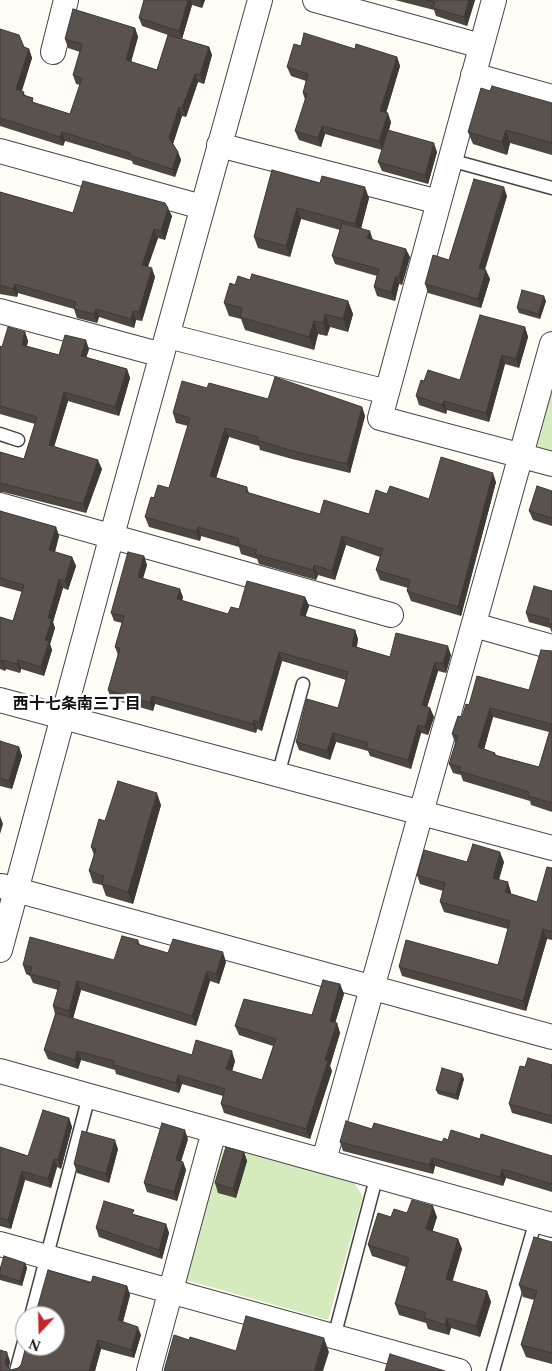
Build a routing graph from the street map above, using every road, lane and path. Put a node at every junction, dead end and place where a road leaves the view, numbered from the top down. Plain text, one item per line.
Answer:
1 (66, 0) edge
2 (260, 0) edge
3 (315, 0) edge
4 (494, 0) edge
5 (481, 46) junction
6 (53, 52) dead end
7 (473, 75) junction
8 (552, 97) edge
9 (219, 145) junction
10 (0, 151) edge
11 (450, 160) junction
12 (552, 188) edge
13 (439, 202) junction
14 (202, 207) junction
15 (0, 311) edge
16 (552, 344) edge
17 (165, 346) junction
18 (388, 392) junction
19 (0, 434) edge
20 (18, 440) dead end
21 (521, 456) junction
22 (552, 464) edge
23 (0, 505) edge
24 (112, 535) junction
25 (390, 615) dead end
26 (474, 626) junction
27 (552, 647) edge
28 (303, 684) dead end
29 (0, 700) edge
30 (62, 717) junction
31 (278, 775) junction
32 (421, 813) junction
33 (552, 848) edge
34 (8, 888) edge
35 (0, 950) edge
36 (372, 989) junction
37 (552, 1037) edge
38 (0, 1072) edge
39 (89, 1096) junction
40 (214, 1131) junction
41 (324, 1160) junction
42 (377, 1175) junction
43 (544, 1223) edge
44 (0, 1244) edge
45 (46, 1257) junction
46 (170, 1290) junction
47 (34, 1306) edge
48 (334, 1337) junction
49 (20, 1356) edge
50 (16, 1371) edge
51 (149, 1371) edge
52 (459, 1371) edge
53 (494, 1371) edge

1 - 6 street
2 - 9 street
3 - 5 street
4 - 5 street
5 - 7 street
7 - 8 street
7 - 11 street
9 - 13 street
9 - 14 street
10 - 14 street
11 - 12 lane
11 - 13 street
13 - 18 street
14 - 17 street
15 - 17 street
16 - 21 street
17 - 18 street
17 - 24 street
18 - 21 street
19 - 20 lane
21 - 22 street
21 - 26 street
23 - 24 street
24 - 25 street
24 - 30 street
26 - 27 street
26 - 32 street
28 - 31 lane
29 - 30 street
30 - 31 street
30 - 34 street
31 - 32 street
32 - 33 street
32 - 36 street
34 - 35 street
34 - 36 street
36 - 37 street
36 - 41 street
38 - 39 street
39 - 40 street
39 - 45 lane
40 - 41 street
40 - 46 street
41 - 42 street
42 - 43 street
42 - 48 lane
43 - 53 lane
44 - 45 street
45 - 46 street
45 - 47 lane
46 - 48 street
46 - 51 street
48 - 52 street
49 - 50 lane

